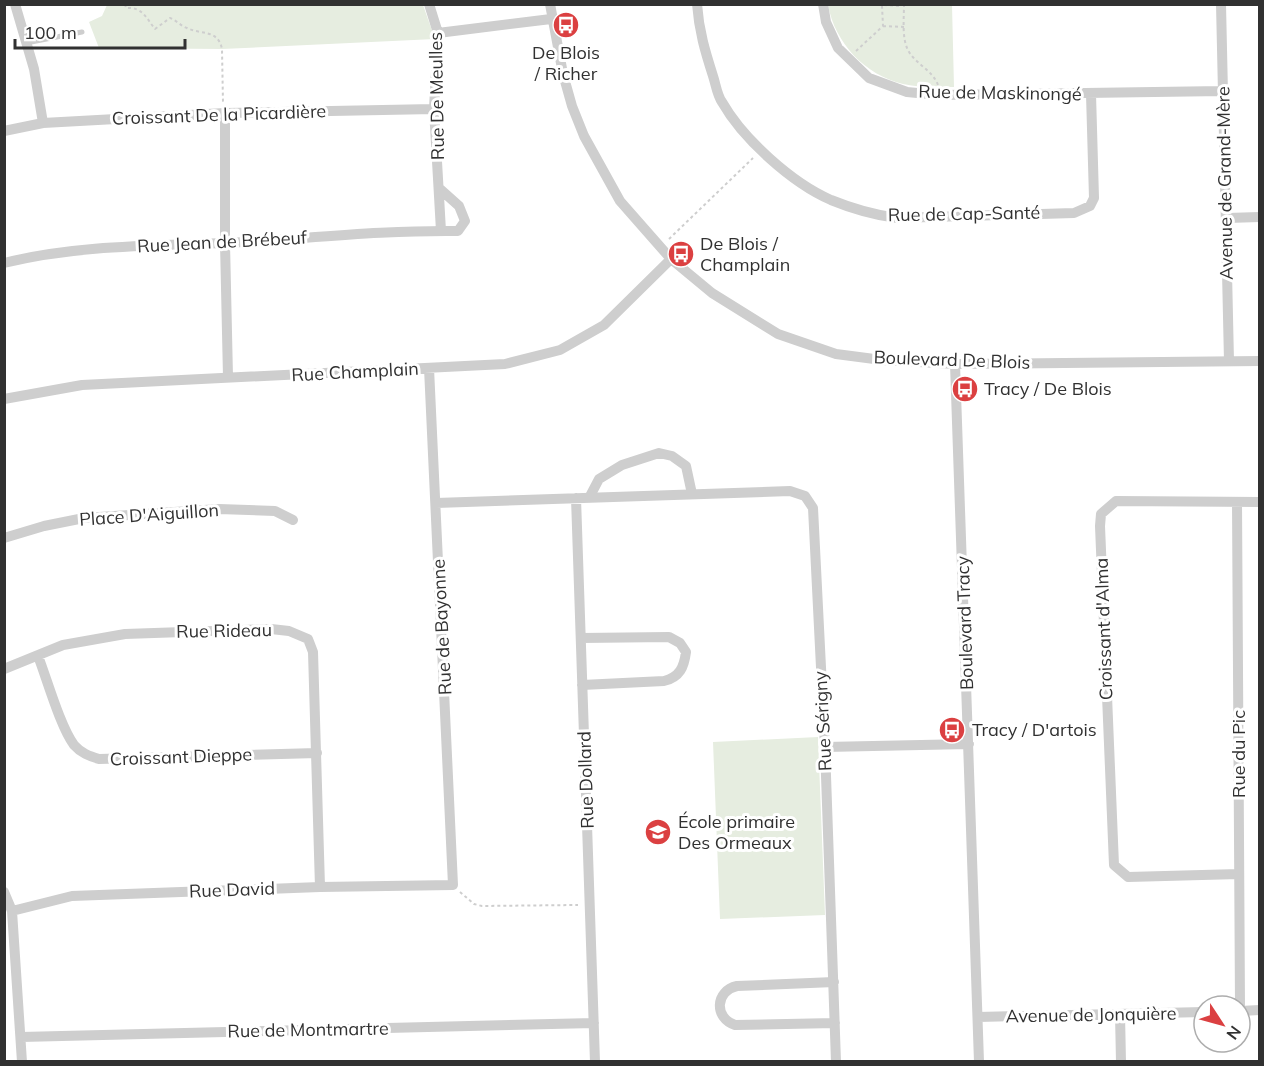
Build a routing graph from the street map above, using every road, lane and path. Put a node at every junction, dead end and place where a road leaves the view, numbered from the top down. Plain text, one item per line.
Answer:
1 (15, 4) edge
2 (125, 4) edge
3 (429, 4) edge
4 (550, 4) edge
5 (697, 4) edge
6 (823, 4) edge
7 (866, 4) edge
8 (903, 4) edge
9 (1221, 4) edge
10 (882, 6) edge
11 (551, 19) junction
12 (883, 26) junction
13 (904, 27) junction
14 (82, 32) dead end
15 (438, 33) junction
16 (26, 43) junction
17 (849, 59) junction
18 (1223, 91) junction
19 (1091, 94) junction
20 (938, 95) junction
21 (434, 109) junction
22 (225, 113) junction
23 (43, 123) junction
24 (4, 131) edge
25 (762, 150) junction
26 (440, 189) junction
27 (1260, 217) edge
28 (1227, 218) junction
29 (441, 231) junction
30 (225, 243) junction
31 (661, 247) junction
32 (671, 259) junction
33 (4, 263) edge
34 (1229, 361) junction
35 (1260, 361) edge
36 (955, 364) junction
37 (429, 369) junction
38 (228, 377) junction
39 (4, 399) edge
40 (692, 494) junction
41 (576, 498) junction
42 (589, 498) junction
43 (1238, 502) junction
44 (1260, 502) edge
45 (436, 503) junction
46 (292, 520) dead end
47 (4, 538) edge
48 (581, 638) junction
49 (38, 656) junction
50 (4, 669) edge
51 (582, 685) junction
52 (969, 744) junction
53 (825, 747) junction
54 (317, 753) junction
55 (1239, 873) junction
56 (453, 885) junction
57 (320, 887) junction
58 (4, 892) edge
59 (590, 904) junction
60 (12, 911) junction
61 (834, 982) junction
62 (1240, 994) edge
63 (1192, 1012) edge
64 (1120, 1014) junction
65 (978, 1017) junction
66 (594, 1023) junction
67 (835, 1023) junction
68 (21, 1037) junction
69 (22, 1062) edge
70 (595, 1062) edge
71 (836, 1062) edge
72 (979, 1062) edge
73 (1121, 1062) edge

1 - 16 street
2 - 22 path
3 - 15 street, Rue De Meulles
4 - 11 street, Boulevard De Blois
5 - 25 street, Rue de Cap-Santé
6 - 17 street, Rue de Maskinongé
7 - 10 path
8 - 10 path
8 - 13 path
9 - 18 street, Avenue de Grand-Mère
10 - 12 path
11 - 15 street
11 - 31 street, Boulevard De Blois
12 - 13 path
12 - 17 path
13 - 20 path
14 - 16 lane
15 - 21 street, Rue De Meulles
16 - 23 street
17 - 20 street, Rue de Maskinongé
18 - 19 street, Rue de Maskinongé
18 - 28 street, Avenue de Grand-Mère
19 - 20 street, Rue de Maskinongé
19 - 25 street, Rue de Cap-Santé
21 - 22 street, Croissant De la Picardière
21 - 26 street, Rue De Meulles
22 - 23 street, Croissant De la Picardière
22 - 30 street
23 - 24 street, Croissant De la Picardière
25 - 31 path
26 - 29 street, Rue De Meulles
26 - 29 street
27 - 28 street
28 - 34 street, Avenue de Grand-Mère
29 - 30 street, Rue Jean de Brébeuf
30 - 33 street, Rue Jean de Brébeuf
30 - 38 street
31 - 32 street, Boulevard De Blois
32 - 36 street, Boulevard De Blois
32 - 37 street, Rue Champlain
34 - 35 street, Boulevard De Blois
34 - 36 street, Boulevard De Blois
36 - 52 street, Boulevard Tracy
37 - 38 street, Rue Champlain
37 - 45 street, Rue de Bayonne
38 - 39 street, Rue Champlain
40 - 42 street, Rue Sérigny
40 - 42 street
40 - 53 street, Rue Sérigny
41 - 42 street, Rue Sérigny
41 - 45 street, Rue Sérigny
41 - 48 street, Rue Dollard
43 - 44 street
43 - 55 street, Rue du Pic
43 - 55 street, Croissant d'Alma
45 - 56 street, Rue de Bayonne
46 - 47 street, Place D'Aiguillon
48 - 51 street, Rue Dollard
48 - 51 street
49 - 50 street, Rue Rideau
49 - 54 street, Croissant Dieppe
49 - 54 street, Rue Rideau
51 - 59 street, Rue Dollard
52 - 53 street
52 - 65 street, Boulevard Tracy
53 - 61 street, Rue Sérigny
54 - 57 street, Rue Rideau
55 - 62 street, Rue du Pic
56 - 57 street, Rue David
56 - 59 path
57 - 60 street, Rue David
58 - 60 street
59 - 66 street, Rue Dollard
60 - 68 street
61 - 67 street, Rue Sérigny
61 - 67 street
63 - 64 street, Avenue de Jonquière
64 - 65 street, Avenue de Jonquière
64 - 73 street
65 - 72 street, Boulevard Tracy
66 - 68 street, Rue de Montmartre
66 - 70 street, Rue Dollard
67 - 71 street, Rue Sérigny
68 - 69 street

